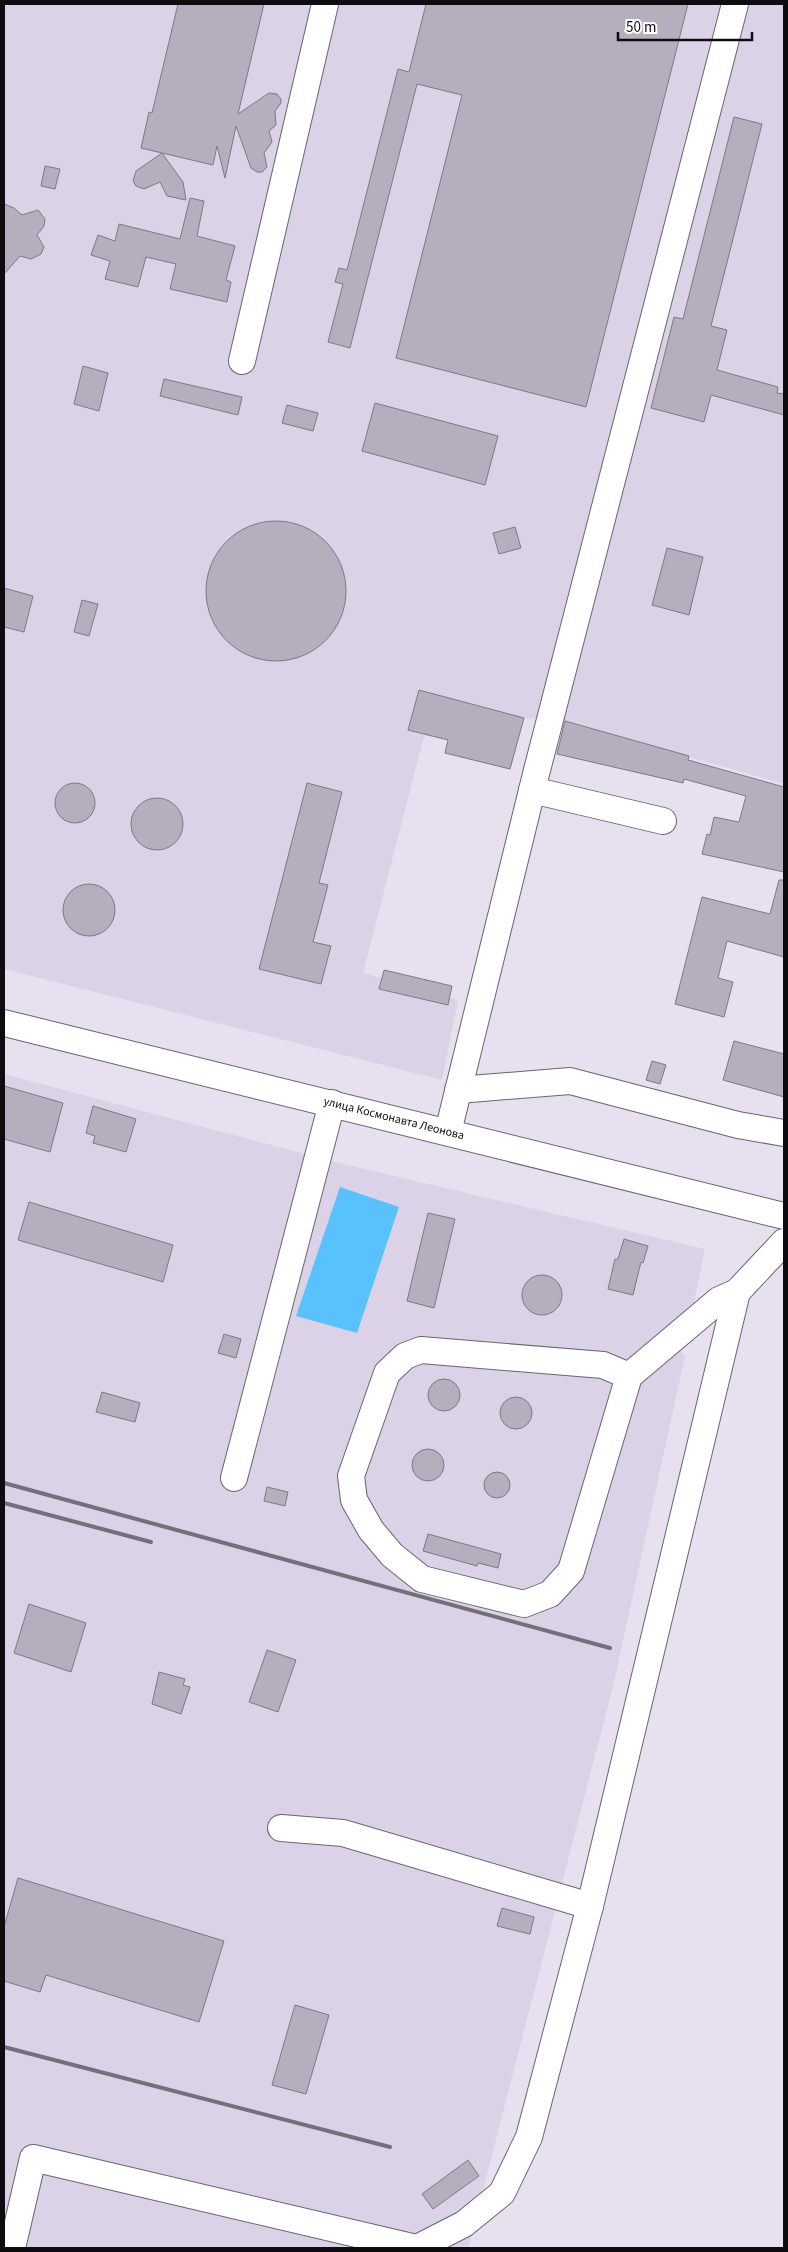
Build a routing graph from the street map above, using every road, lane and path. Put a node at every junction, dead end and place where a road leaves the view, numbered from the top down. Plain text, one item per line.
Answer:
1 (325, 4) edge
2 (735, 4) edge
3 (242, 361) dead end
4 (532, 790) junction
5 (663, 821) dead end
6 (4, 1023) edge
7 (458, 1090) junction
8 (332, 1103) junction
9 (448, 1132) junction
10 (784, 1133) edge
11 (784, 1216) edge
12 (784, 1242) edge
13 (737, 1292) junction
14 (629, 1376) junction
15 (234, 1478) dead end
16 (281, 1828) dead end
17 (590, 1906) junction
18 (12, 2248) edge
19 (417, 2248) edge

1 - 3 street
2 - 4 street
4 - 5 street
4 - 7 street
6 - 8 street, улица Космонавта Леонова
7 - 9 street
7 - 10 street
8 - 9 street, улица Космонавта Леонова
8 - 15 street
9 - 11 street, улица Космонавта Леонова
12 - 13 street
13 - 14 street
13 - 17 street
14 - 14 street
16 - 17 street
17 - 19 street
18 - 19 street

